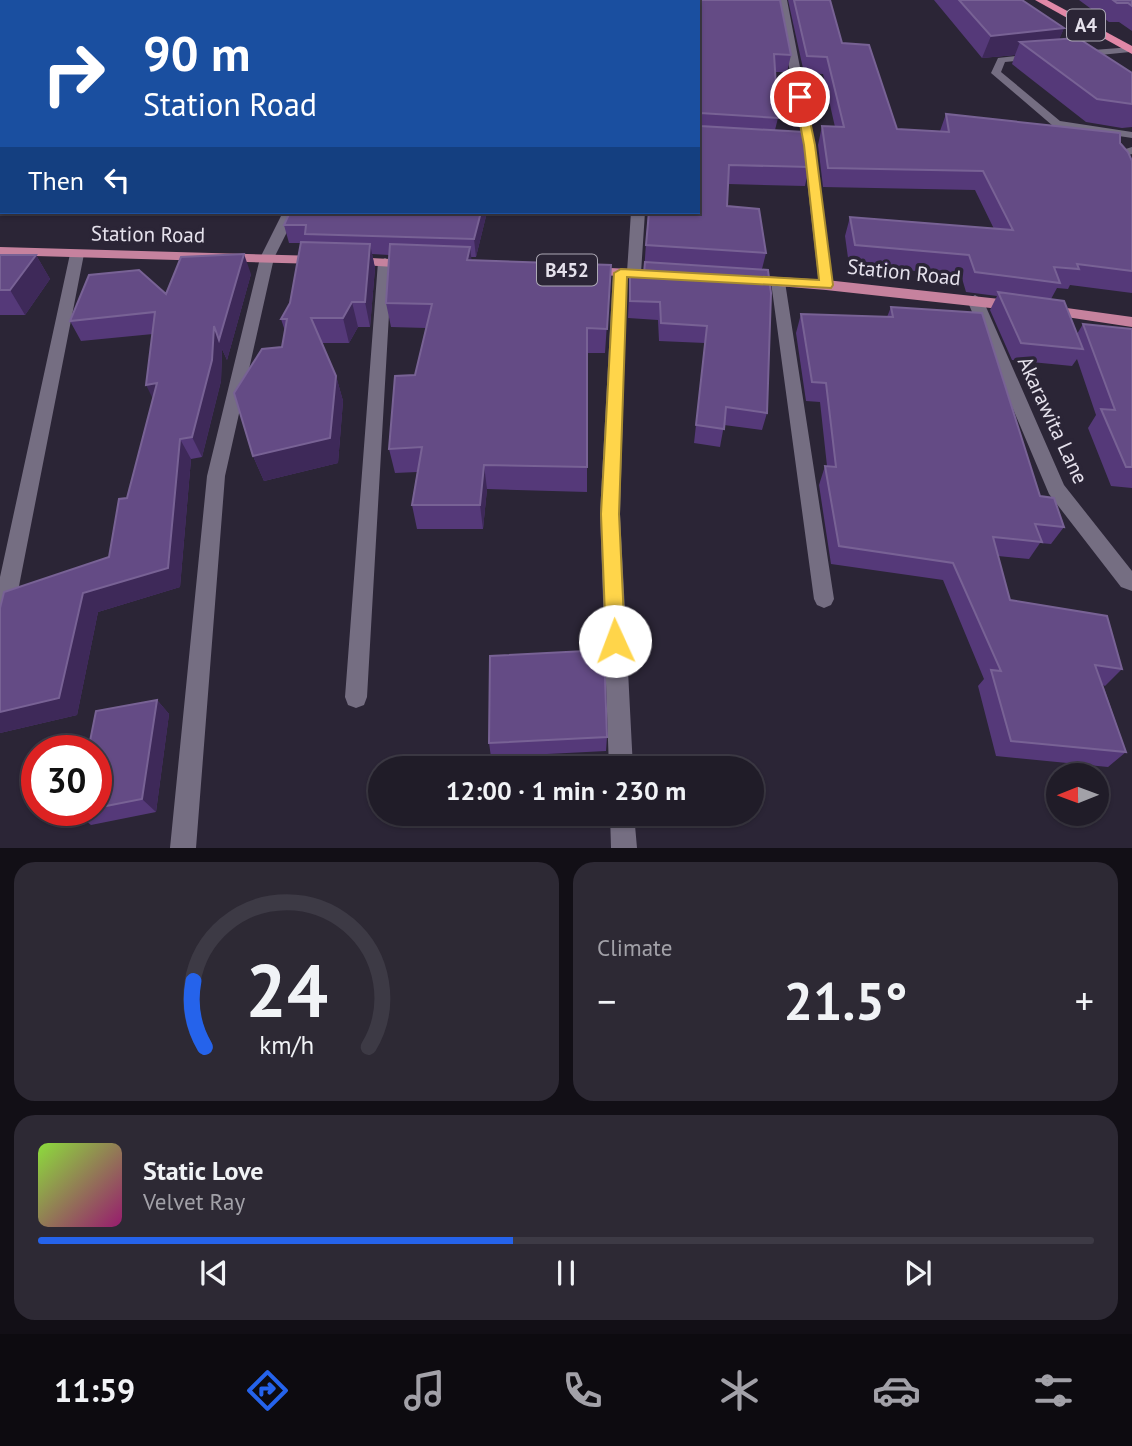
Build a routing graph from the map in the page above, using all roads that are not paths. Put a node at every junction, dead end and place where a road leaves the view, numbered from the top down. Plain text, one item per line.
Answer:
1 (782, 0) edge
2 (1040, 0) edge
3 (1131, 50) edge
4 (1063, 55) edge
5 (1051, 56) edge
6 (1132, 135) edge
7 (795, 144) edge
8 (809, 145) junction
9 (1132, 150) edge
10 (1132, 177) edge
11 (289, 214) edge
12 (638, 214) edge
13 (0, 251) edge
14 (77, 254) junction
15 (267, 258) junction
16 (385, 262) junction
17 (426, 264) edge
18 (579, 271) edge
19 (627, 273) junction
20 (673, 276) edge
21 (725, 279) edge
22 (778, 282) junction
23 (826, 285) junction
24 (975, 300) junction
25 (1132, 322) edge
26 (1132, 582) edge
27 (824, 599) dead end
28 (0, 627) edge
29 (356, 697) dead end
30 (620, 756) edge
31 (623, 826) edge
32 (184, 848) edge
33 (624, 848) edge

1 - 8 street
2 - 3 highway, A4
3 - 4 lane
5 - 6 lane
7 - 8 street
8 - 23 street
9 - 10 lane
11 - 15 street
12 - 19 street
13 - 14 main road, Station Road
14 - 15 main road, Station Road
14 - 28 street
15 - 16 main road, Station Road
15 - 32 street
16 - 17 main road, Station Road
16 - 29 street
18 - 19 main road, B452
19 - 20 main road, B452
19 - 30 street
21 - 22 main road, Station Road
22 - 23 main road, Station Road
22 - 27 street
23 - 24 main road, Station Road
24 - 25 main road, Station Road
24 - 26 street, Akarawita Lane
31 - 33 street

